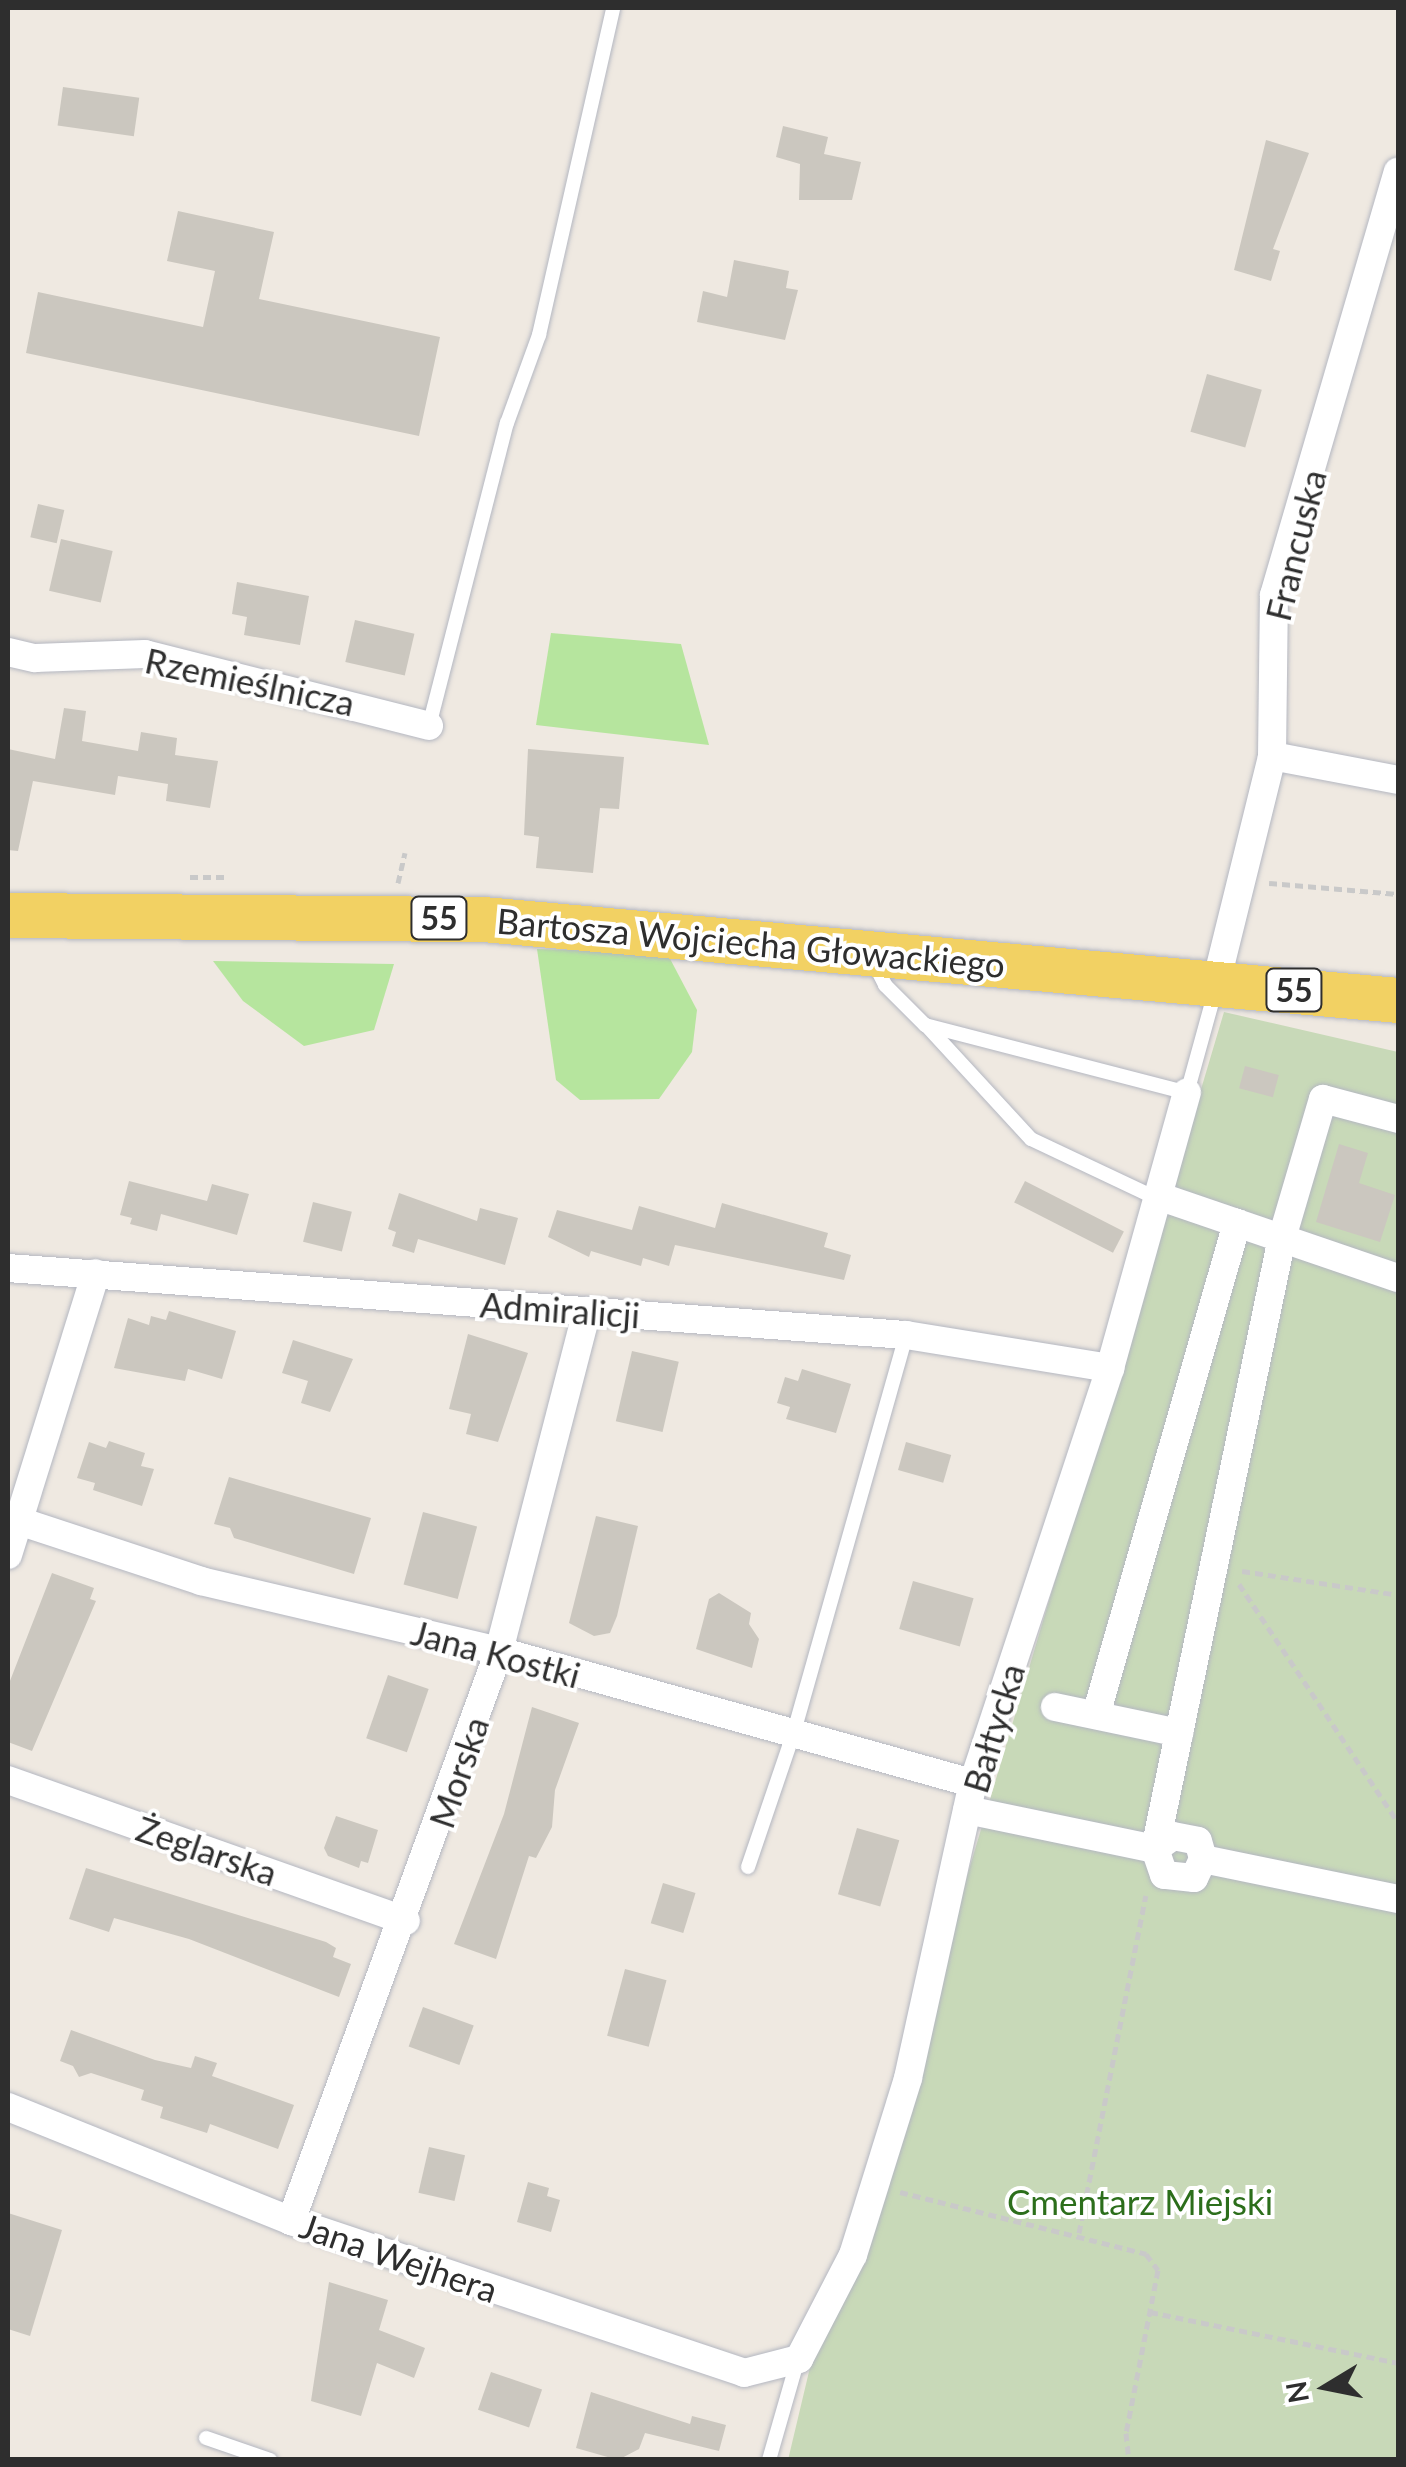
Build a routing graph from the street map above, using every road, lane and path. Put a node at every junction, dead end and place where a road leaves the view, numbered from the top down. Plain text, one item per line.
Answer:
1 (613, 8) edge
2 (1398, 172) edge
3 (8, 652) edge
4 (429, 726) joint
5 (1272, 756) junction
6 (1398, 780) edge
7 (405, 853) dead end
8 (1241, 881) junction
9 (397, 886) dead end
10 (1398, 894) edge
11 (8, 916) edge
12 (869, 953) junction
13 (1216, 983) junction
14 (1386, 999) edge
15 (925, 1025) junction
16 (1187, 1094) junction
17 (1398, 1119) edge
18 (1160, 1199) junction
19 (1237, 1223) junction
20 (1282, 1238) junction
21 (8, 1268) edge
22 (96, 1273) junction
23 (1398, 1278) edge
24 (587, 1310) junction
25 (906, 1335) junction
26 (1110, 1368) junction
27 (19, 1521) junction
28 (8, 1555) edge
29 (1398, 1595) edge
30 (500, 1651) junction
31 (1054, 1707) dead end
32 (1096, 1715) junction
33 (1179, 1733) junction
34 (793, 1735) junction
35 (8, 1780) edge
36 (970, 1796) junction
37 (1398, 1822) edge
38 (1155, 1849) junction
39 (748, 1866) dead end
40 (1398, 1899) edge
41 (406, 1921) junction
42 (8, 2107) edge
43 (875, 2186) junction
44 (291, 2221) junction
45 (1079, 2234) junction
46 (1150, 2312) junction
47 (798, 2358) junction
48 (1398, 2363) edge
49 (206, 2438) dead end
50 (270, 2460) edge
51 (769, 2460) edge
52 (1129, 2460) edge

1 - 4 lane
2 - 5 street, Francuska
3 - 4 street, Rzemieślnicza
5 - 6 street
5 - 8 street, Francuska
7 - 9 path
8 - 10 path
8 - 13 street, Francuska
11 - 12 main road, Bartosza Wojciecha Głowackiego / 55
12 - 13 main road, Bartosza Wojciecha Głowackiego / 55
12 - 15 lane
13 - 14 main road, Bartosza Wojciecha Głowackiego / 55
13 - 16 lane
15 - 16 lane
15 - 18 lane
16 - 18 street, Bałtycka
17 - 20 street
18 - 19 street
18 - 26 street, Bałtycka
19 - 20 street
19 - 32 street
20 - 23 street
20 - 33 street
21 - 22 street, Admiralicji
22 - 24 street, Admiralicji
22 - 27 street
24 - 25 street, Admiralicji
24 - 30 street, Morska
25 - 26 street, Admiralicji
25 - 34 lane
26 - 36 street, Bałtycka
27 - 28 street
27 - 30 street, Jana Kostki
29 - 37 path
30 - 34 street, Jana Kostki
30 - 41 street, Morska
31 - 32 street
32 - 33 street
33 - 38 street
34 - 36 street, Jana Kostki
34 - 39 lane
35 - 41 street, Żeglarska
36 - 38 street, Jana Kostki
36 - 43 street, Bałtycka
38 - 40 street, Jana Kostki
38 - 45 path
41 - 44 street, Morska
42 - 44 street, Jana Wejhera
43 - 45 path
43 - 47 street, Bałtycka
44 - 47 street, Jana Wejhera
45 - 46 path
46 - 48 path
46 - 52 path
47 - 51 lane
49 - 50 lane

